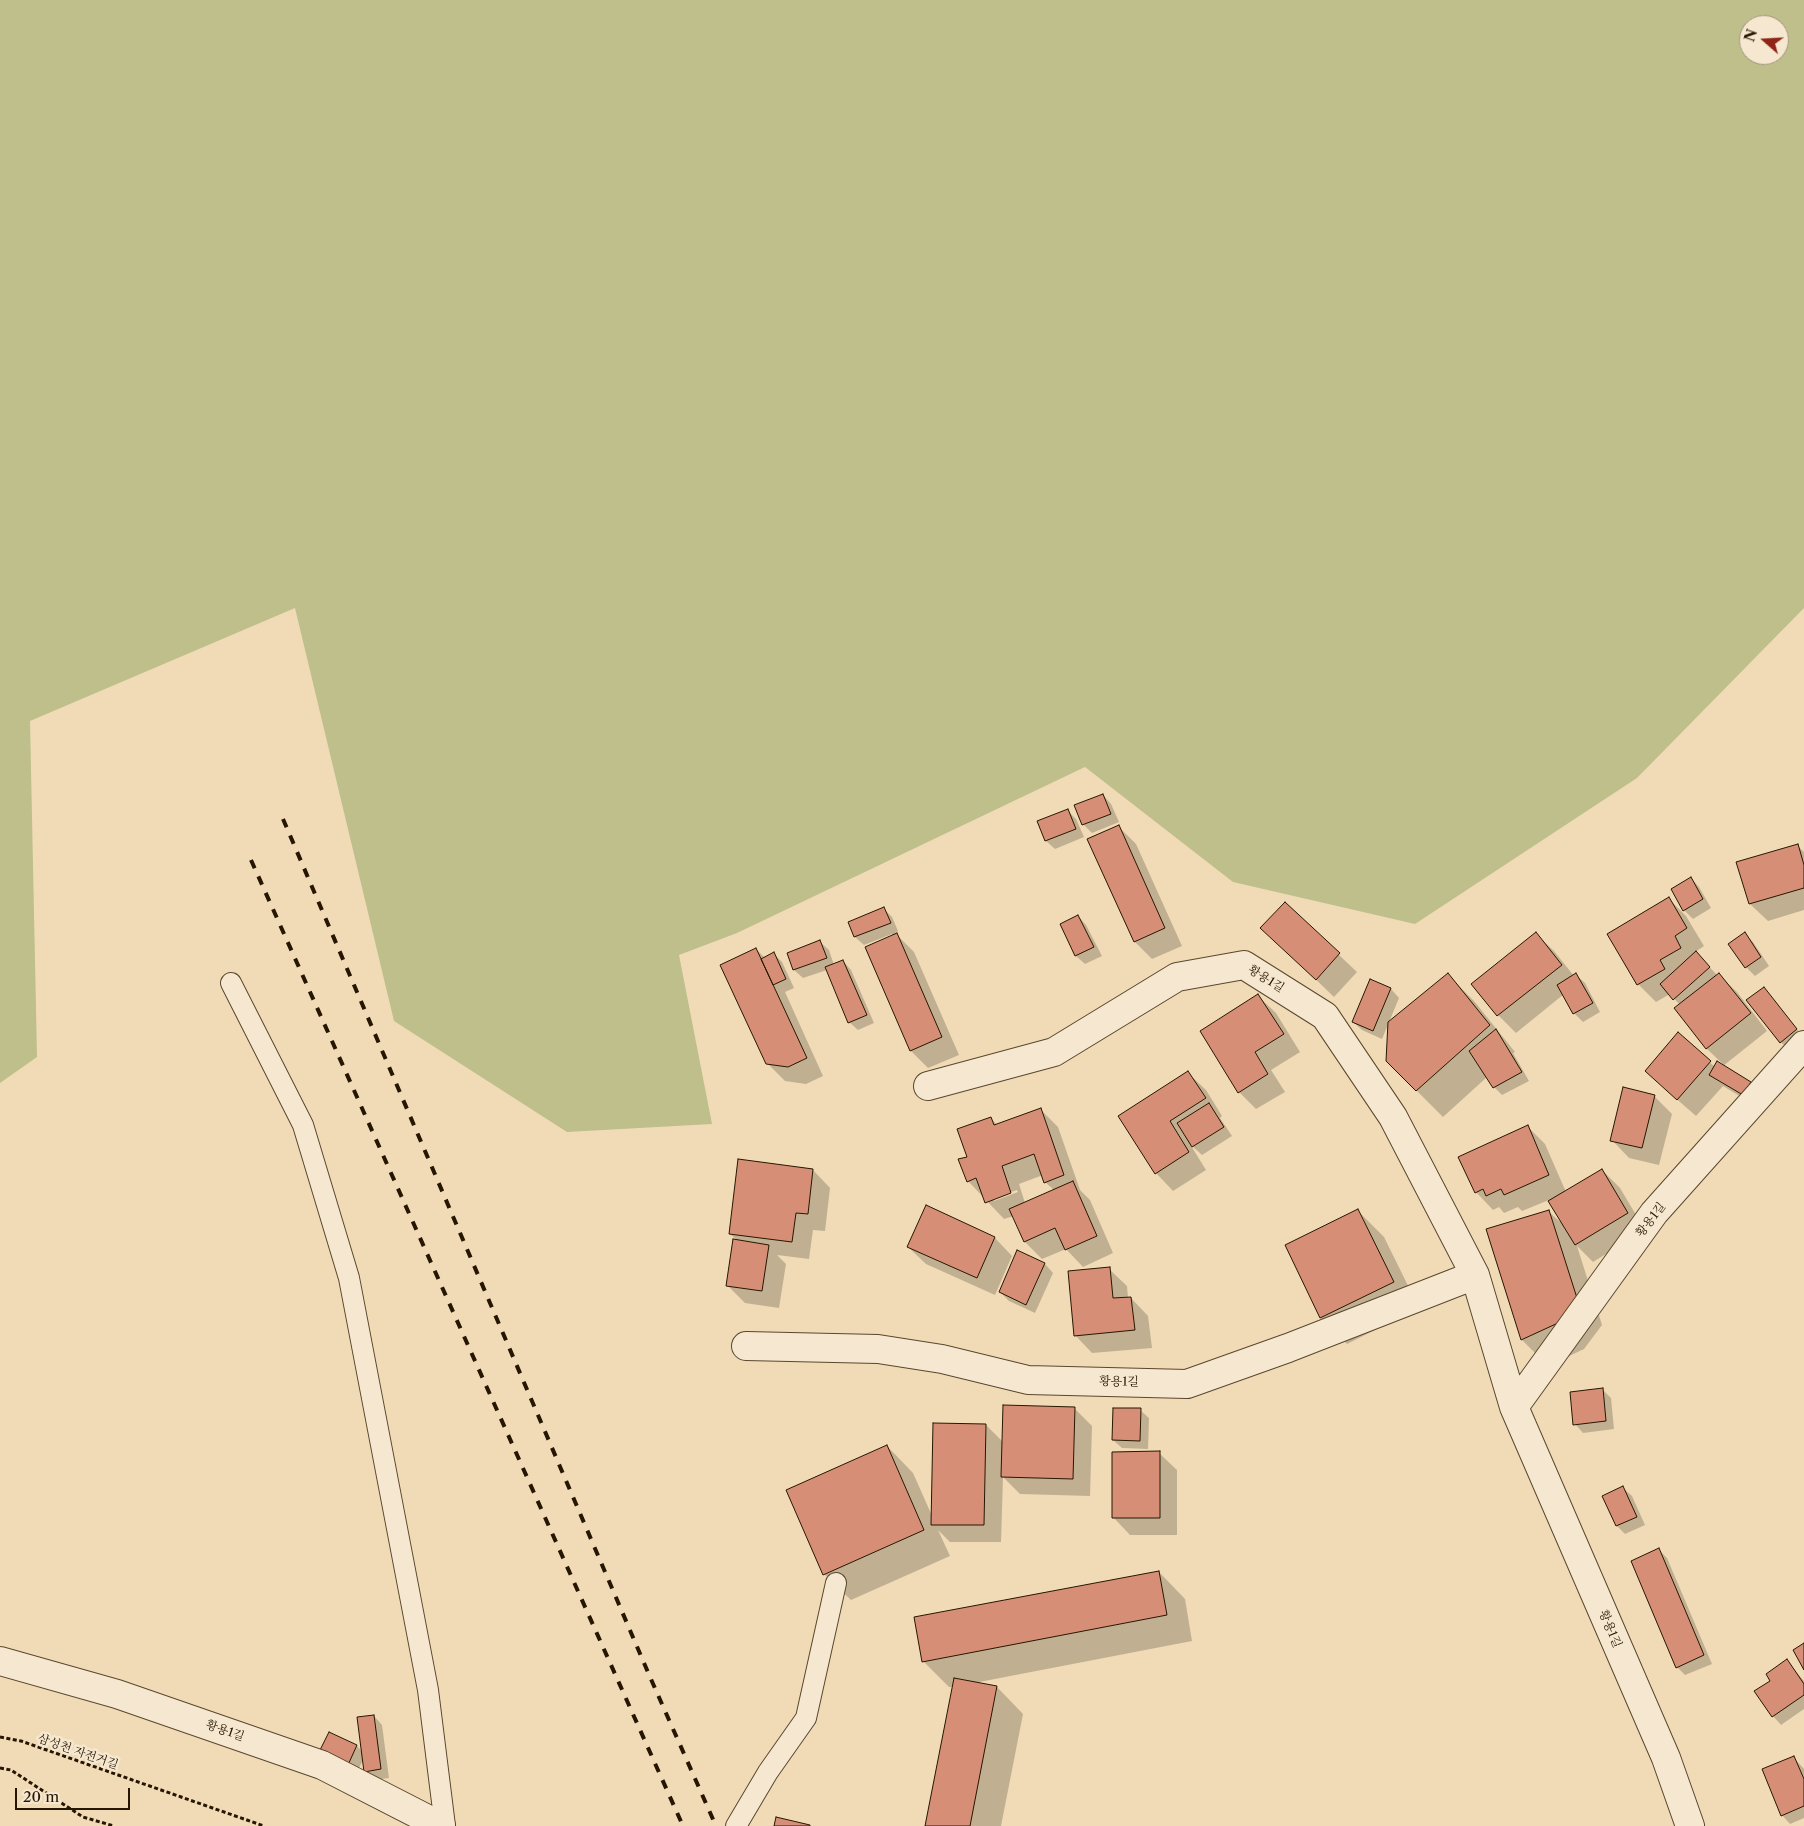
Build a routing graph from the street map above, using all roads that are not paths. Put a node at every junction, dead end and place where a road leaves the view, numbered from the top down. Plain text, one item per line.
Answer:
1 (231, 983) dead end
2 (1804, 1045) edge
3 (928, 1086) dead end
4 (1475, 1275) junction
5 (746, 1346) dead end
6 (1514, 1407) junction
7 (836, 1583) dead end
8 (0, 1661) edge
9 (441, 1826) edge
10 (445, 1826) edge
11 (736, 1826) edge
12 (1690, 1826) edge

1 - 10 lane
2 - 6 street, 황용1길
3 - 4 street, 황용1길
4 - 5 street, 황용1길
4 - 6 street, 황용1길
6 - 12 street, 황용1길
7 - 11 lane
8 - 9 street, 황용1길

